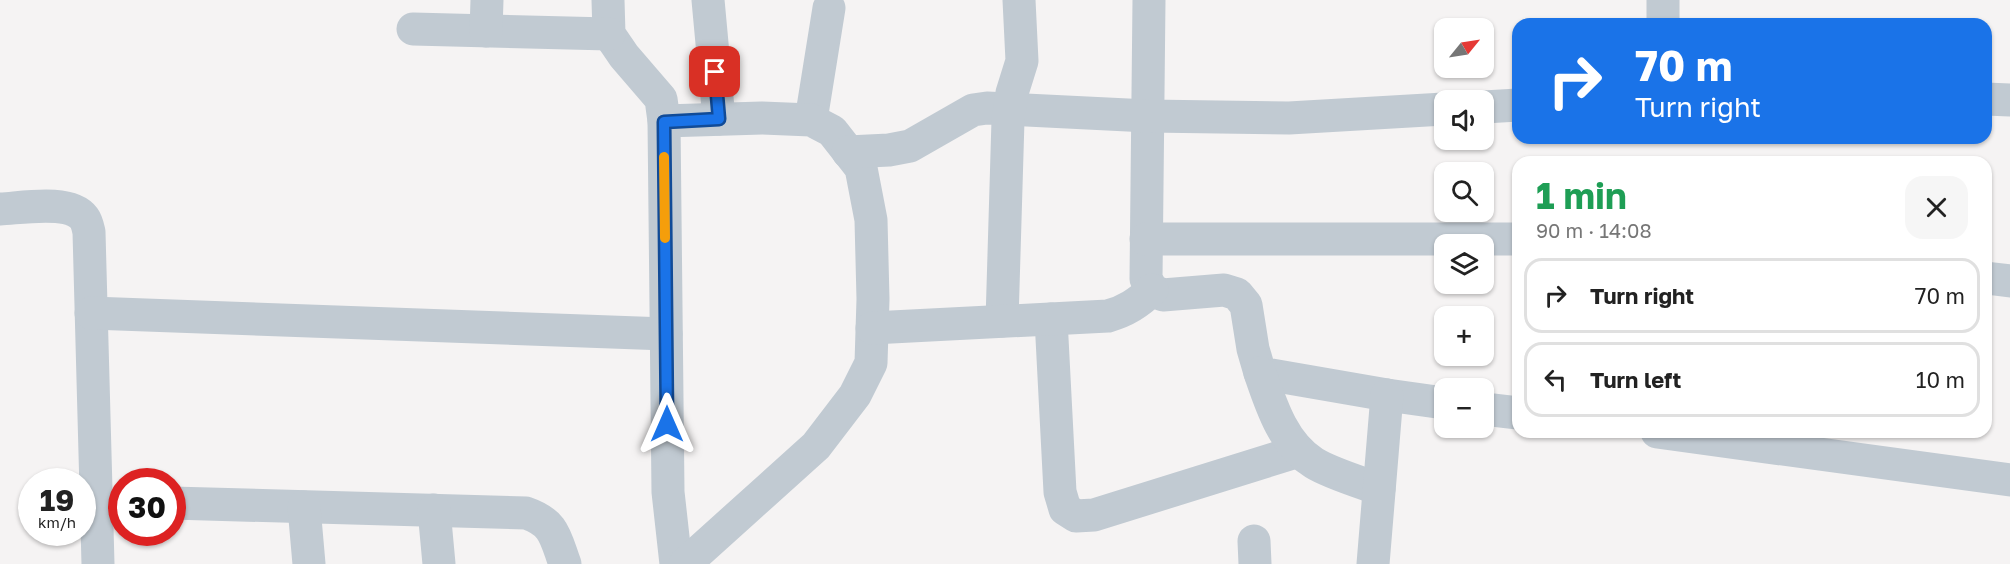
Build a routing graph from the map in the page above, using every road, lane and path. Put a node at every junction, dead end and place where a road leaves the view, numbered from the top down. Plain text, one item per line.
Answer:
1 (608, 0) edge
2 (708, 0) edge
3 (1019, 0) edge
4 (1149, 0) edge
5 (1663, 0) edge
6 (829, 8) dead end
7 (486, 15) edge
8 (1663, 18) edge
9 (413, 29) dead end
10 (609, 34) junction
11 (1992, 99) edge
12 (2010, 100) edge
13 (1512, 105) edge
14 (1494, 106) edge
15 (1009, 108) junction
16 (1434, 111) edge
17 (1148, 116) junction
18 (719, 119) junction
19 (812, 120) junction
20 (664, 122) junction
21 (848, 152) junction
22 (0, 209) edge
23 (1512, 238) edge
24 (1146, 239) junction
25 (1992, 279) edge
26 (2010, 281) edge
27 (1152, 290) junction
28 (91, 313) junction
29 (1051, 319) junction
30 (1002, 321) junction
31 (872, 328) junction
32 (666, 334) junction
33 (1260, 373) junction
34 (1386, 395) junction
35 (1434, 402) edge
36 (1494, 410) edge
37 (1512, 412) edge
38 (1701, 438) edge
39 (1299, 451) junction
40 (2010, 480) edge
41 (1379, 489) junction
42 (108, 491) edge
43 (186, 503) edge
44 (108, 507) edge
45 (304, 507) junction
46 (434, 510) junction
47 (98, 564) edge
48 (309, 564) edge
49 (440, 564) edge
50 (565, 564) edge
51 (676, 564) edge
52 (685, 564) edge
53 (1373, 564) edge

1 - 10 street
2 - 18 street
3 - 15 street
4 - 17 street
5 - 8 street
6 - 19 street
7 - 9 street
7 - 10 street
10 - 20 street
11 - 12 street
13 - 14 street
15 - 17 street
15 - 21 street
15 - 30 street
16 - 17 street
17 - 24 street
18 - 19 street
18 - 20 street
19 - 21 street
20 - 32 street
21 - 31 street
22 - 28 street
23 - 24 street
24 - 27 street
25 - 26 street
27 - 29 street
27 - 33 street
28 - 32 street
28 - 42 street
29 - 30 street
29 - 39 street
30 - 31 street
31 - 52 street
32 - 51 street
33 - 34 street
33 - 39 street
34 - 35 street
34 - 41 street
36 - 37 street
38 - 40 street
39 - 41 street
41 - 53 street
43 - 45 street
44 - 47 street
45 - 46 street
45 - 48 street
46 - 49 street
46 - 50 street

